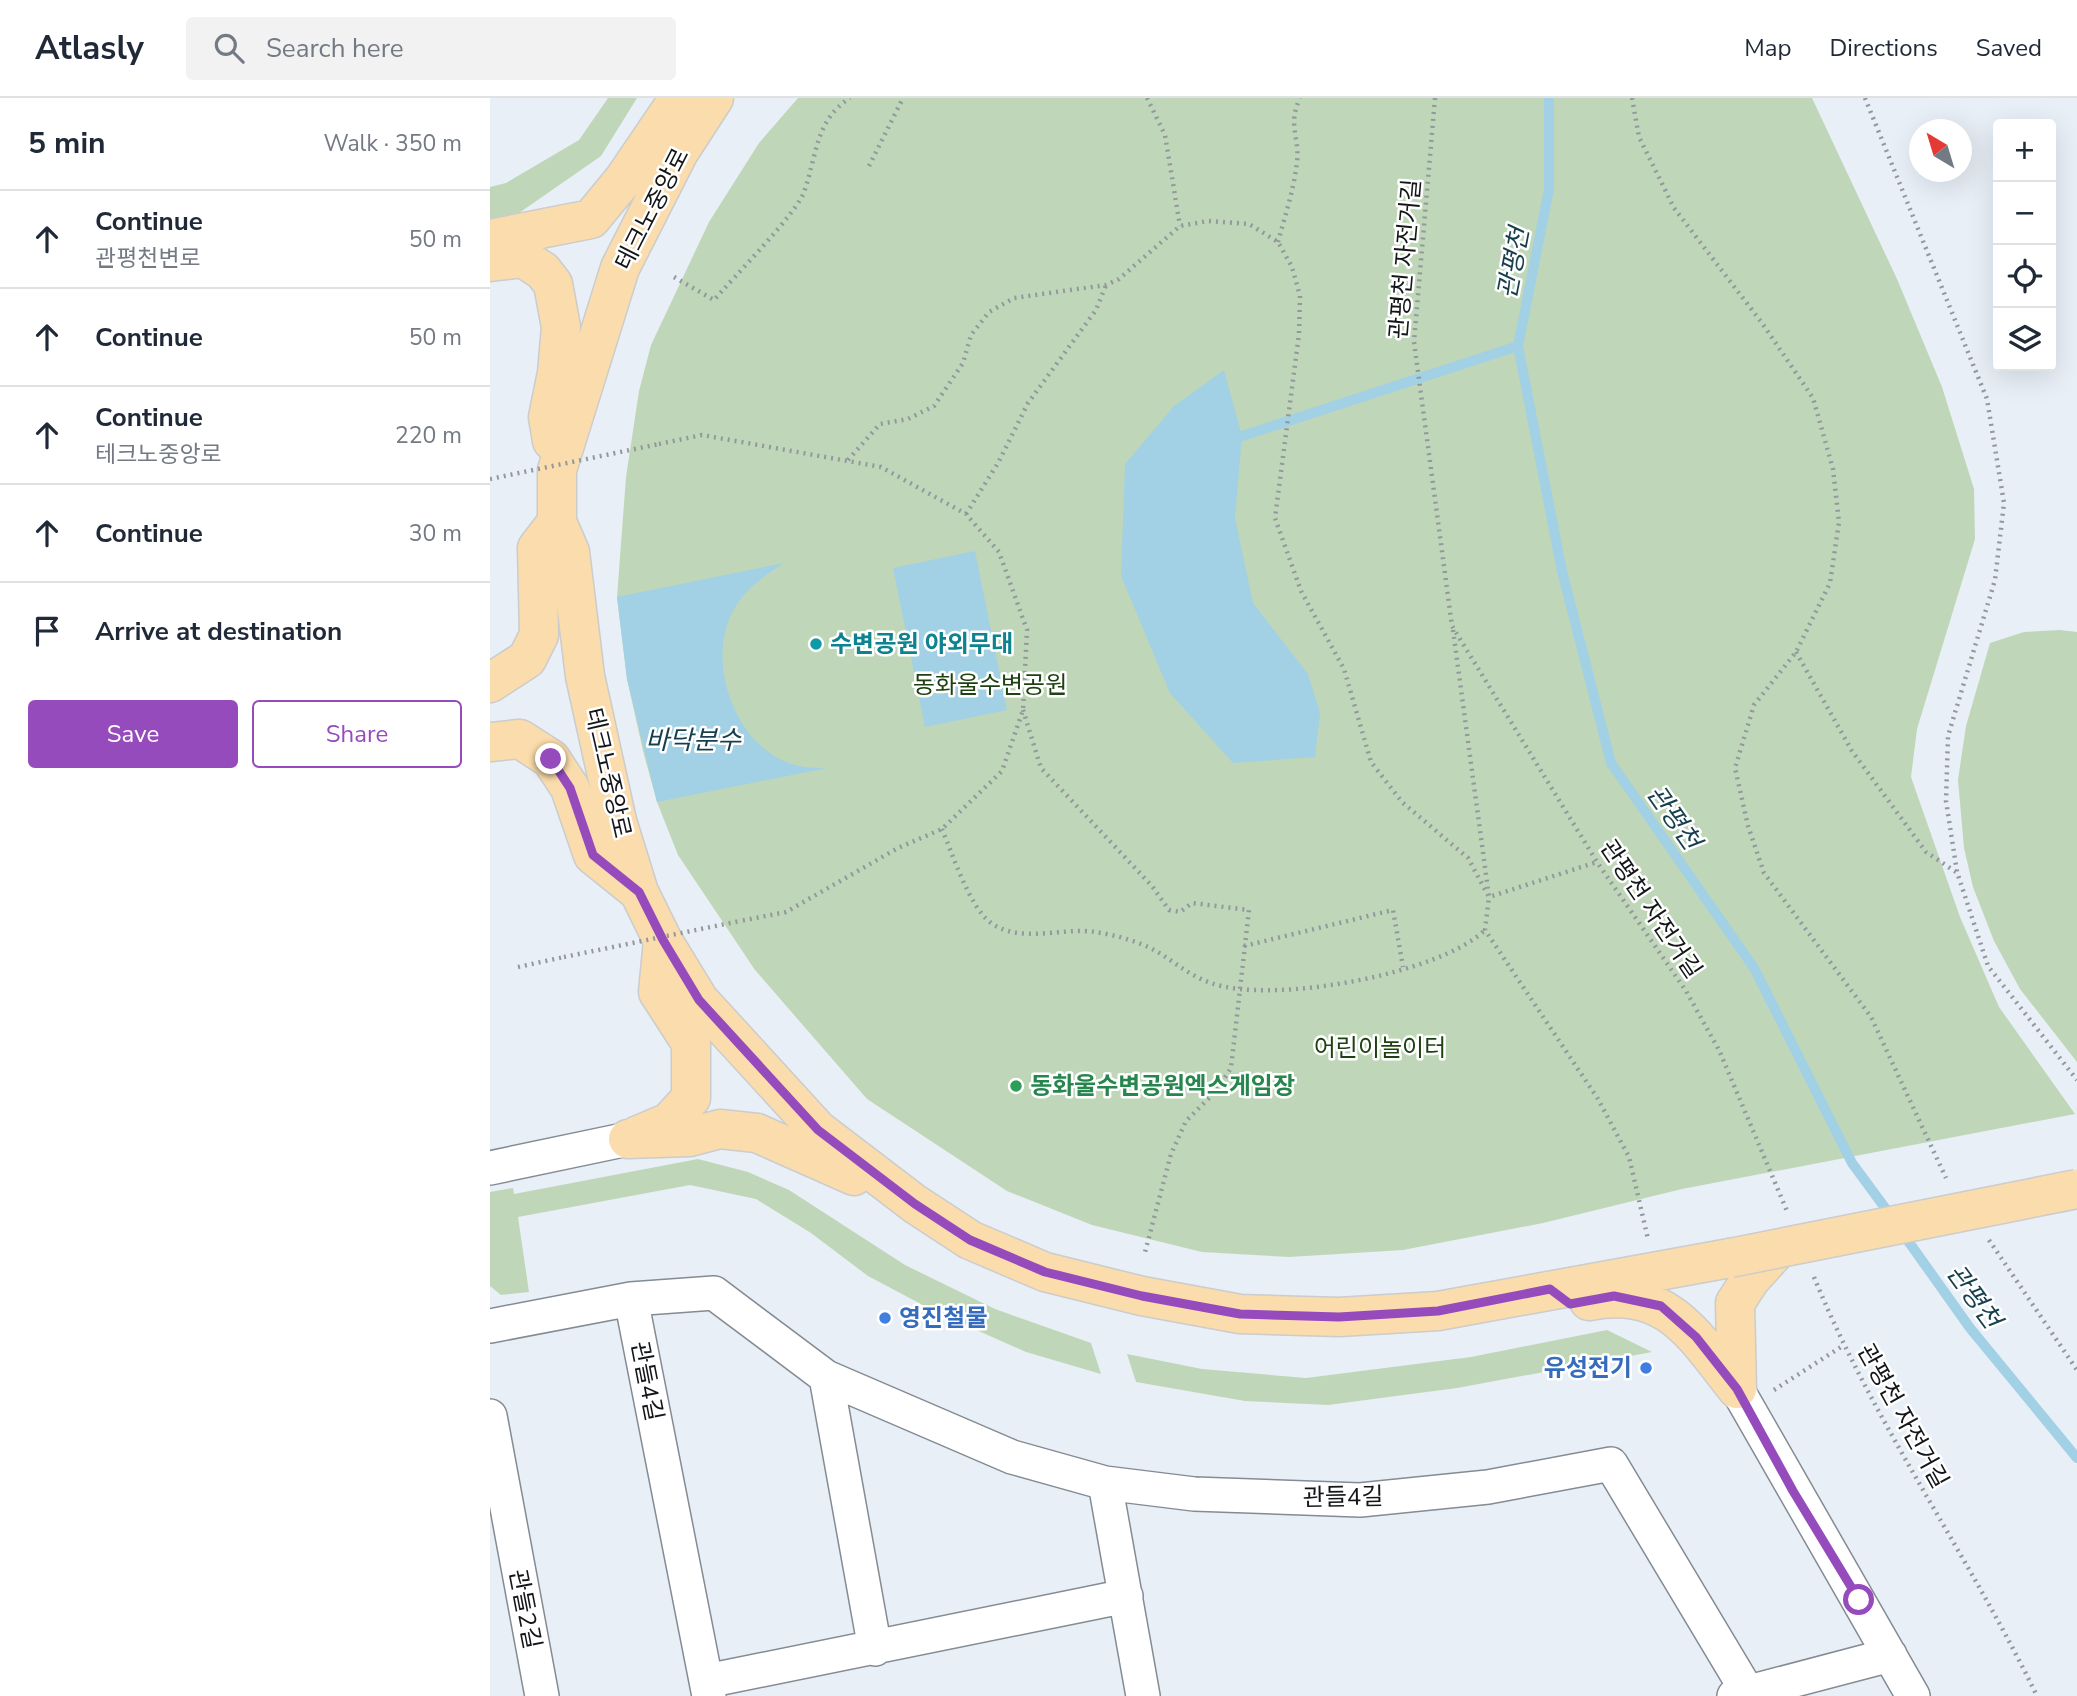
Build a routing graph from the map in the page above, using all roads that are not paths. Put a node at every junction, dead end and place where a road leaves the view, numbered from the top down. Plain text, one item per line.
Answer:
1 (679, 98) edge
2 (714, 98) edge
3 (490, 239) edge
4 (490, 262) edge
5 (558, 470) junction
6 (557, 522) junction
7 (490, 683) edge
8 (490, 742) edge
9 (639, 892) junction
10 (663, 940) junction
11 (628, 1139) junction
12 (490, 1168) edge
13 (2077, 1189) edge
14 (915, 1204) junction
15 (1740, 1269) junction
16 (1550, 1289) junction
17 (631, 1300) junction
18 (490, 1326) edge
19 (826, 1377) junction
20 (1741, 1399) junction
21 (490, 1416) edge
22 (1105, 1483) junction
23 (499, 1525) edge
24 (1126, 1596) junction
25 (875, 1649) junction
26 (1890, 1655) junction
27 (708, 1688) edge
28 (1744, 1695) edge
29 (542, 1696) edge
30 (1143, 1696) edge
31 (1913, 1696) edge

1 - 3 main road
2 - 5 main road, 테크노중앙로
4 - 5 main road
5 - 6 main road, 테크노중앙로
6 - 7 main road
6 - 9 main road, 테크노중앙로
8 - 9 main road
9 - 10 main road, 테크노중앙로
10 - 11 main road
10 - 14 main road, 테크노중앙로
11 - 12 street
11 - 14 main road
13 - 15 main road, 테크노중앙로, bridge
14 - 16 main road, 테크노중앙로
15 - 16 main road, 테크노중앙로
15 - 20 main road
16 - 20 main road
17 - 18 street
17 - 19 street, 관들4길
17 - 27 street, 관들4길
19 - 22 street, 관들4길
19 - 25 street
20 - 26 street
21 - 23 street, 관들2길
22 - 24 street
22 - 28 street, 관들4길
23 - 29 street, 관들2길
24 - 25 street, 관들4길
24 - 30 street
25 - 27 street, 관들4길
26 - 28 street
26 - 31 street

